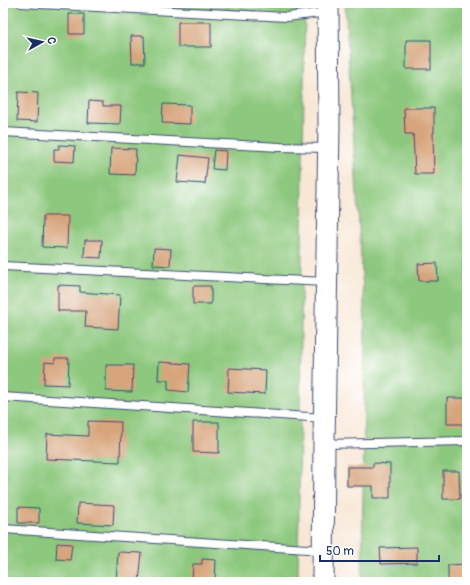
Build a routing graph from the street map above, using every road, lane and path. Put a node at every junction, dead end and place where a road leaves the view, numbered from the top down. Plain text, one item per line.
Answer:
1 (21, 3) edge
2 (328, 7) edge
3 (3, 132) edge
4 (329, 148) junction
5 (3, 266) edge
6 (327, 282) junction
7 (3, 397) edge
8 (324, 418) junction
9 (467, 441) edge
10 (324, 444) junction
11 (3, 529) edge
12 (323, 550) junction
13 (323, 582) edge

1 - 2 lane
2 - 4 street
3 - 4 lane
4 - 6 street
5 - 6 lane
6 - 8 street
7 - 8 lane
8 - 10 street
9 - 10 lane
10 - 12 street
11 - 12 lane
12 - 13 street

